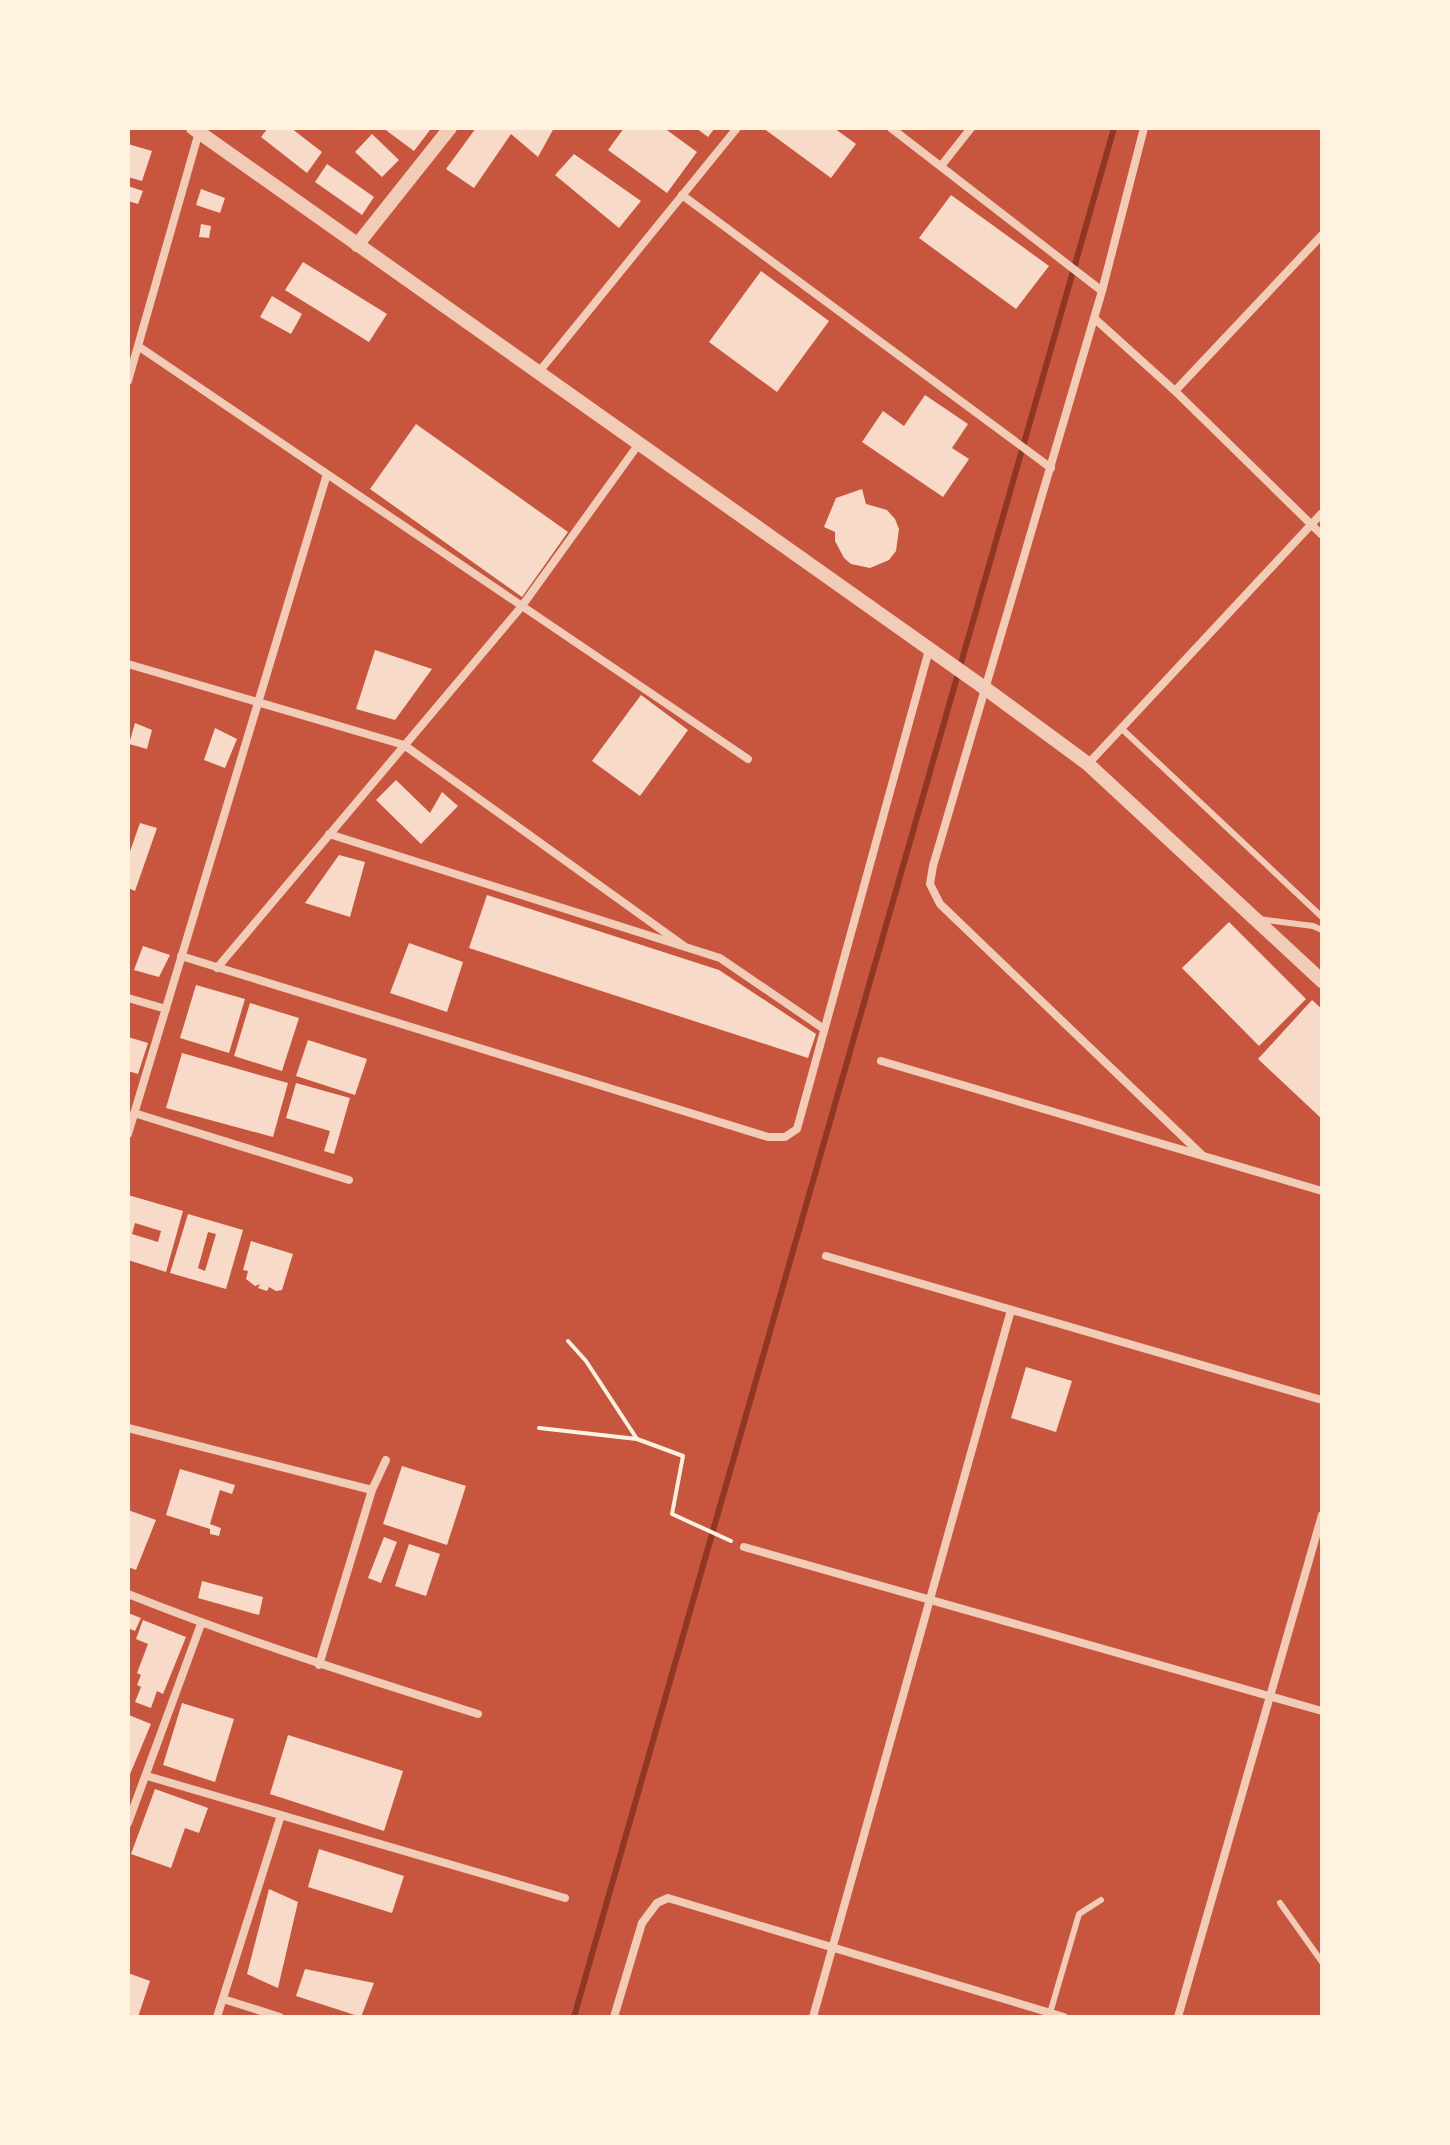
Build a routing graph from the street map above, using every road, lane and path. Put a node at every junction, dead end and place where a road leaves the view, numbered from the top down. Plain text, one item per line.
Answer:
1 (450, 128) edge
2 (737, 128) edge
3 (891, 128) edge
4 (971, 128) edge
5 (1144, 128) edge
6 (196, 130) edge
7 (941, 166) junction
8 (682, 195) junction
9 (1322, 235) edge
10 (357, 245) junction
11 (1102, 291) junction
12 (1094, 318) junction
13 (138, 346) junction
14 (538, 374) junction
15 (128, 381) edge
16 (1175, 391) junction
17 (638, 445) junction
18 (1051, 468) junction
19 (327, 474) junction
20 (1322, 513) edge
21 (1311, 525) junction
22 (1322, 535) edge
23 (522, 606) junction
24 (934, 652) junction
25 (128, 664) edge
26 (986, 689) junction
27 (258, 702) junction
28 (1121, 728) junction
29 (404, 745) junction
30 (748, 759) dead end
31 (1088, 764) junction
32 (329, 834) junction
33 (1322, 917) edge
34 (1255, 919) junction
35 (1322, 930) edge
36 (684, 946) junction
37 (181, 956) junction
38 (217, 968) junction
39 (1322, 981) edge
40 (128, 998) edge
41 (166, 1009) junction
42 (824, 1029) junction
43 (881, 1061) dead end
44 (134, 1113) junction
45 (128, 1134) edge
46 (1203, 1156) junction
47 (349, 1180) dead end
48 (1322, 1191) edge
49 (826, 1256) dead end
50 (1011, 1310) junction
51 (568, 1341) dead end
52 (1322, 1400) edge
53 (128, 1428) edge
54 (539, 1428) dead end
55 (637, 1439) junction
56 (386, 1460) dead end
57 (372, 1490) junction
58 (1322, 1515) edge
59 (744, 1547) joint
60 (128, 1594) edge
61 (930, 1600) junction
62 (201, 1624) junction
63 (319, 1665) junction
64 (1268, 1696) junction
65 (1322, 1711) edge
66 (478, 1714) dead end
67 (147, 1776) junction
68 (281, 1815) junction
69 (128, 1823) edge
70 (565, 1898) dead end
71 (1101, 1900) dead end
72 (1280, 1903) dead end
73 (832, 1948) junction
74 (1322, 1962) edge
75 (223, 1999) junction
76 (1050, 2013) junction
77 (217, 2017) edge
78 (280, 2017) edge
79 (614, 2017) edge
80 (813, 2017) edge
81 (1064, 2017) edge
82 (1178, 2017) edge

1 - 10 street
2 - 8 street
3 - 7 street
4 - 7 street
5 - 11 street
6 - 10 street
6 - 13 street
7 - 11 street
8 - 14 street
8 - 18 street
9 - 16 street
10 - 14 street
11 - 12 street
12 - 16 street
12 - 18 street
13 - 15 street
13 - 19 street
14 - 17 street
16 - 21 street
17 - 23 street
17 - 24 street
18 - 26 street
19 - 23 street
19 - 27 street
20 - 21 street
21 - 22 street
21 - 28 street
23 - 29 street
23 - 30 street
24 - 26 street
24 - 42 street
25 - 27 street
26 - 31 street
26 - 46 street
27 - 29 street
27 - 37 street
28 - 31 street
28 - 33 lane
29 - 32 street
29 - 36 street
31 - 34 street
32 - 36 street
32 - 38 street
34 - 35 lane
34 - 39 street
36 - 42 street
37 - 38 street
37 - 41 street
38 - 42 street
40 - 41 street
41 - 44 street
43 - 46 street
44 - 45 street
44 - 47 street
46 - 48 street
49 - 50 street
50 - 52 street
50 - 61 street
51 - 55 path
53 - 57 street
54 - 55 path
55 - 59 path
56 - 57 street
57 - 63 street
58 - 64 street
59 - 61 street
60 - 62 street
61 - 64 street
61 - 73 street
62 - 63 street
62 - 67 street
63 - 66 street
64 - 65 street
64 - 82 street
67 - 68 street
67 - 69 street
68 - 70 street
68 - 75 street
71 - 76 lane
72 - 74 lane
73 - 76 street
73 - 79 street
73 - 80 street
75 - 77 street
75 - 78 street
76 - 81 street

